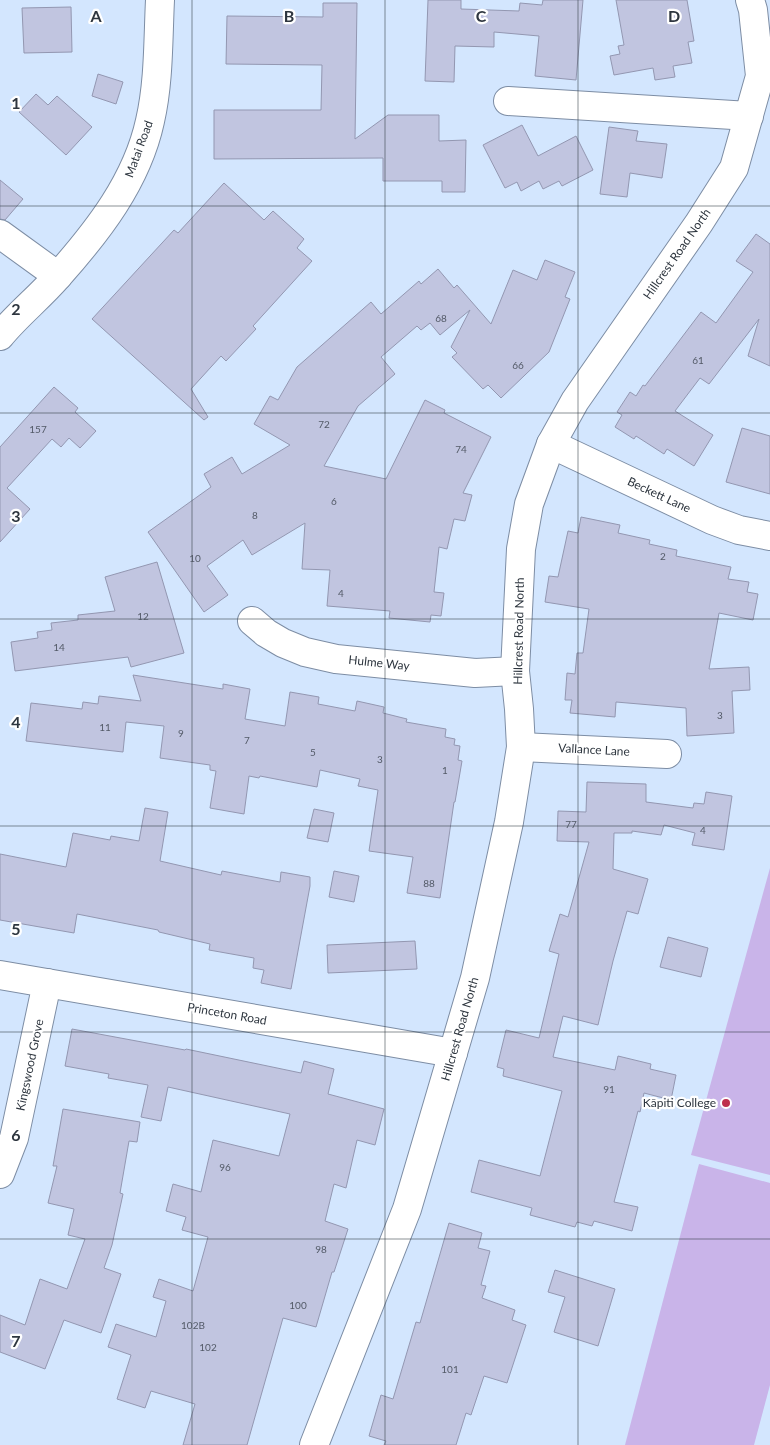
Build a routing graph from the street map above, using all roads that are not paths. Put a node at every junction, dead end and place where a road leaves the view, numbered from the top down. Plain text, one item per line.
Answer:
1 (160, 0) edge
2 (750, 0) edge
3 (765, 77) edge
4 (508, 101) dead end
5 (749, 116) junction
6 (0, 234) edge
7 (58, 276) junction
8 (0, 336) edge
9 (551, 444) junction
10 (770, 536) edge
11 (252, 621) dead end
12 (515, 671) junction
13 (520, 747) junction
14 (668, 754) dead end
15 (0, 975) edge
16 (47, 983) junction
17 (453, 1053) junction
18 (0, 1174) edge
19 (314, 1445) edge

1 - 7 street, Matai Road
2 - 3 street, Hillcrest Road North
3 - 5 street, Hillcrest Road North
4 - 5 street
5 - 9 street, Hillcrest Road North
6 - 7 street
7 - 8 street, Matai Road
9 - 10 street, Beckett Lane
9 - 12 street, Hillcrest Road North
11 - 12 street, Hulme Way
12 - 13 street, Hillcrest Road North
13 - 14 street, Vallance Lane
13 - 17 street, Hillcrest Road North
15 - 16 street, Princeton Road
16 - 17 street, Princeton Road
16 - 18 street, Kingswood Grove
17 - 19 street, Hillcrest Road North

